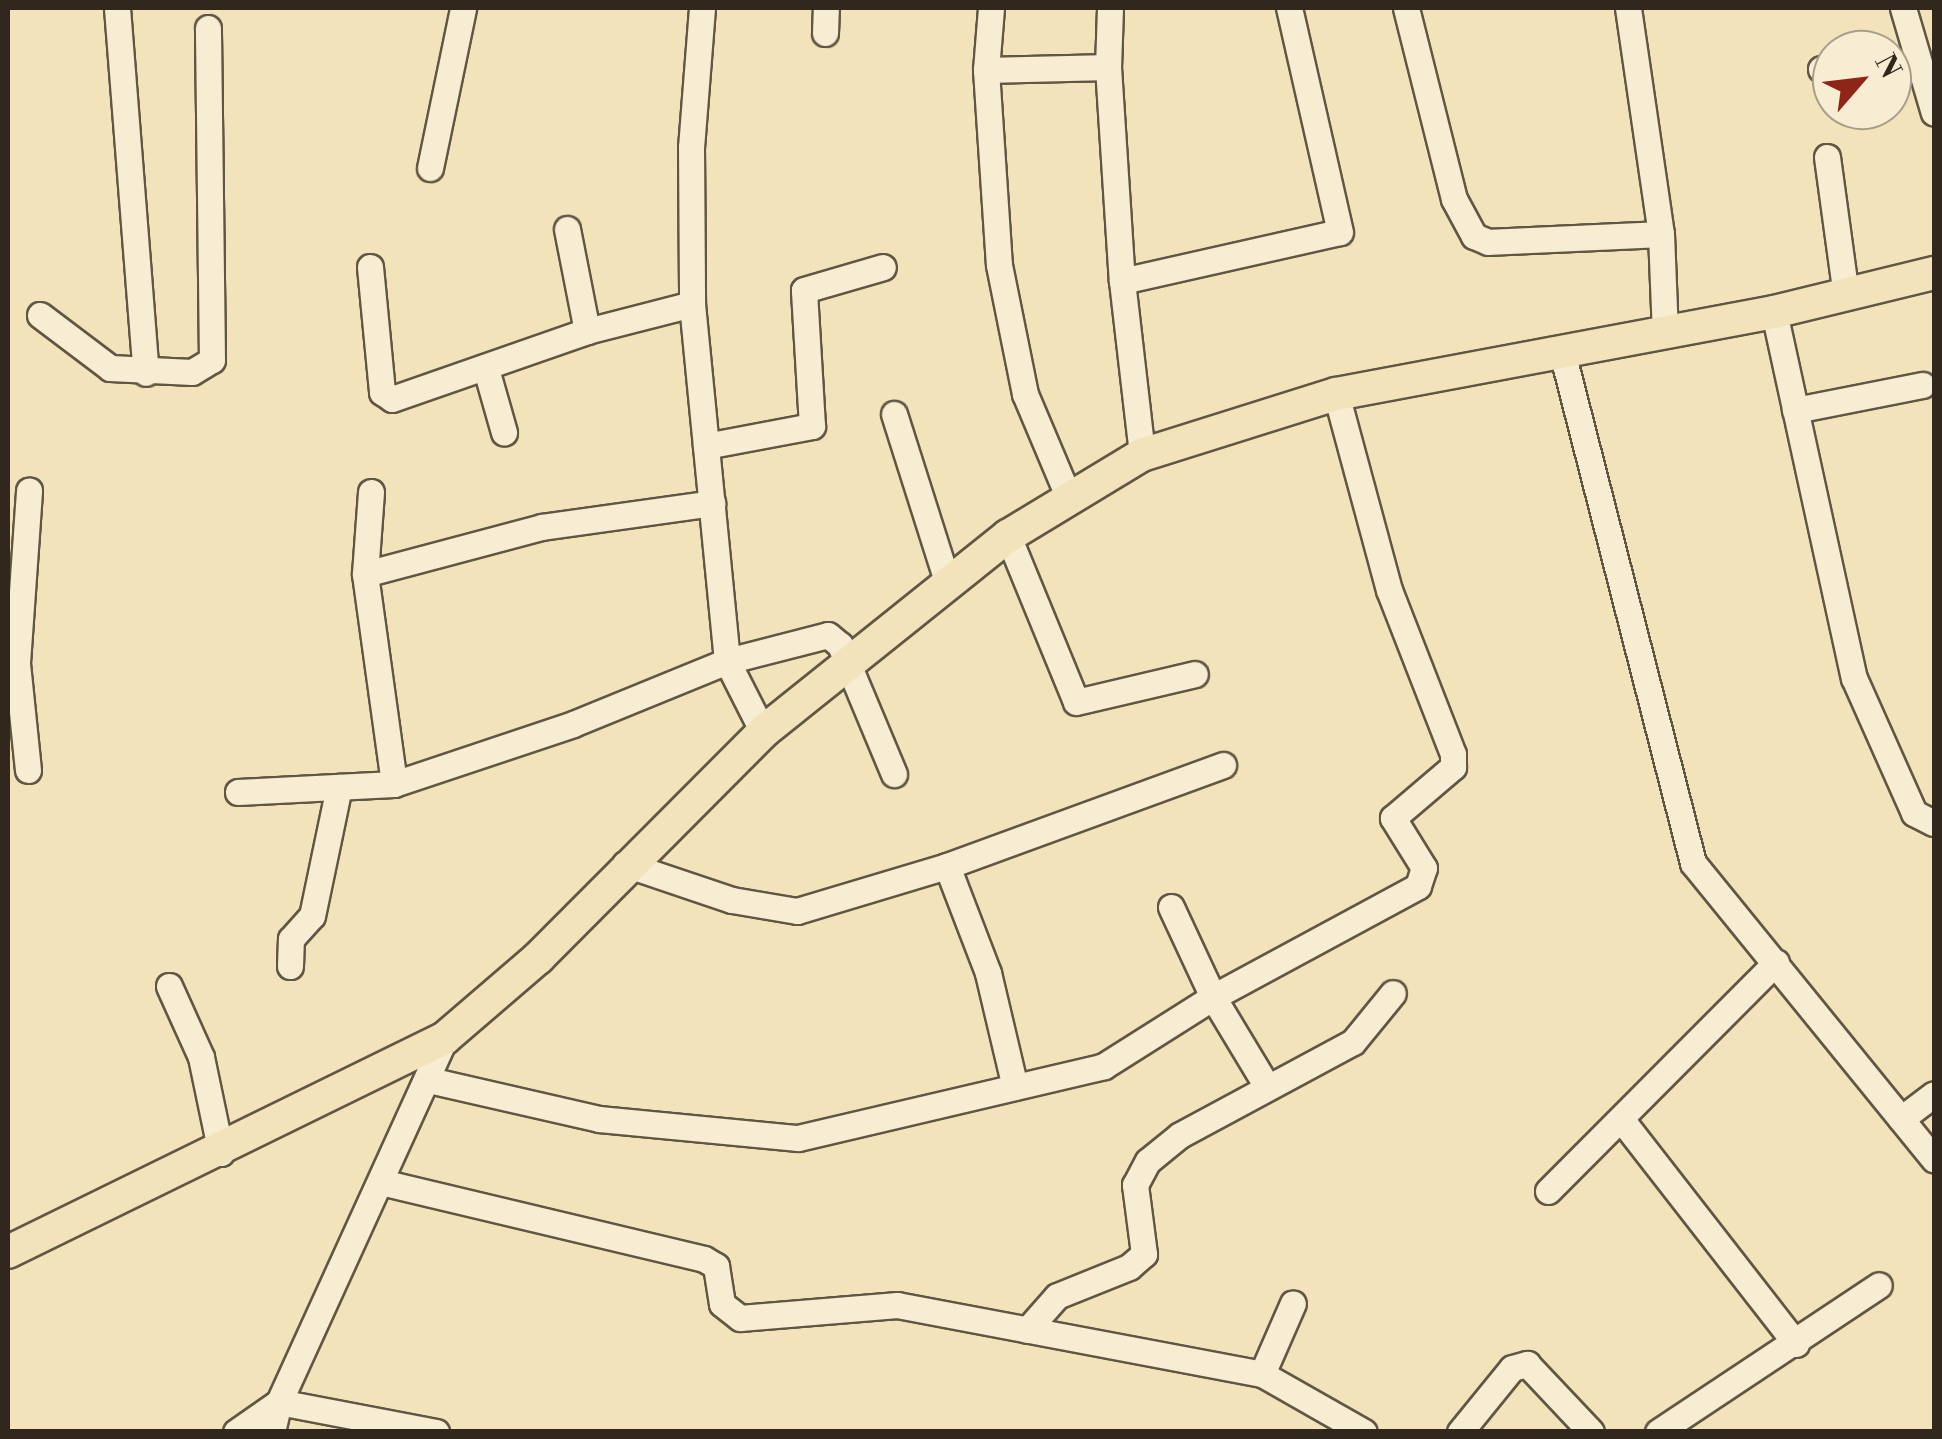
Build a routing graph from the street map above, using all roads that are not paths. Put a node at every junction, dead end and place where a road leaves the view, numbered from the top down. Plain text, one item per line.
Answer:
1 (117, 8) edge
2 (463, 8) edge
3 (702, 8) edge
4 (991, 8) edge
5 (1110, 8) edge
6 (1289, 8) edge
7 (1406, 8) edge
8 (1628, 8) edge
9 (208, 28) dead end
10 (1108, 67) junction
11 (1912, 68) edge
12 (986, 70) junction
13 (1934, 113) edge
14 (1826, 158) dead end
15 (430, 168) dead end
16 (567, 228) dead end
17 (1660, 234) junction
18 (370, 267) dead end
19 (883, 267) dead end
20 (1934, 272) edge
21 (1122, 281) junction
22 (1846, 295) junction
23 (692, 304) junction
24 (1774, 312) junction
25 (40, 315) dead end
26 (587, 331) junction
27 (1665, 332) junction
28 (1562, 352) junction
29 (486, 370) junction
30 (146, 373) junction
31 (1923, 385) dead end
32 (1336, 394) junction
33 (1795, 410) junction
34 (894, 414) dead end
35 (504, 432) dead end
36 (706, 446) junction
37 (1142, 456) junction
38 (28, 490) dead end
39 (371, 492) dead end
40 (1069, 498) junction
41 (712, 503) junction
42 (1008, 536) junction
43 (366, 574) junction
44 (948, 584) junction
45 (728, 661) junction
46 (12, 662) edge
47 (844, 667) junction
48 (1195, 674) dead end
49 (763, 732) junction
50 (1223, 765) dead end
51 (28, 770) dead end
52 (894, 774) dead end
53 (394, 784) junction
54 (339, 787) junction
55 (238, 792) dead end
56 (1934, 823) edge
57 (625, 864) junction
58 (947, 866) junction
59 (1172, 907) dead end
60 (1776, 962) junction
61 (290, 966) dead end
62 (169, 986) dead end
63 (1393, 993) dead end
64 (1213, 997) junction
65 (445, 1038) junction
66 (429, 1080) junction
67 (1266, 1085) junction
68 (1015, 1087) junction
69 (1934, 1094) edge
70 (1901, 1118) junction
71 (1621, 1120) junction
72 (221, 1153) junction
73 (1934, 1160) edge
74 (380, 1182) junction
75 (1548, 1191) dead end
76 (8, 1252) edge
77 (1878, 1284) dead end
78 (1293, 1303) dead end
79 (1027, 1330) junction
80 (1796, 1344) junction
81 (1262, 1374) junction
82 (279, 1402) junction
83 (236, 1432) edge
84 (272, 1432) edge
85 (436, 1432) edge
86 (1364, 1432) edge
87 (1460, 1432) edge
88 (1591, 1432) edge
89 (1658, 1432) edge

1 - 30 street
2 - 15 street
3 - 23 street
4 - 12 street
5 - 10 street
6 - 21 street
7 - 17 street
8 - 17 street
9 - 30 street
10 - 12 street
10 - 21 street
11 - 13 street
12 - 40 street
14 - 22 street
16 - 26 street
17 - 27 street
18 - 29 street
19 - 36 street
20 - 22 main road
21 - 37 street
22 - 24 main road
23 - 26 street
23 - 36 street
24 - 27 main road
24 - 33 street
25 - 30 street
26 - 29 street
27 - 28 main road
28 - 32 main road
28 - 60 street
29 - 35 street
31 - 33 street
32 - 37 main road
32 - 64 street
33 - 56 street
34 - 44 street
36 - 41 street
37 - 40 main road
38 - 46 street
39 - 43 street
40 - 42 main road
41 - 43 street
41 - 45 street
42 - 44 main road
42 - 48 street
43 - 53 street
44 - 47 main road
45 - 47 street
45 - 49 street
45 - 53 street
46 - 51 street
47 - 49 main road
47 - 52 street
49 - 57 main road
50 - 58 street
53 - 54 street
54 - 55 street
54 - 61 street
57 - 58 street
57 - 65 main road
58 - 68 street
59 - 64 street
60 - 70 street
60 - 71 street
62 - 72 street
63 - 67 street
64 - 67 street
64 - 68 street
65 - 66 street
65 - 72 main road
66 - 68 street
66 - 74 street
67 - 79 street
69 - 70 street
70 - 73 street
71 - 75 street
71 - 80 street
72 - 76 main road
74 - 79 street
74 - 82 street
77 - 80 street
78 - 81 street
79 - 81 street
80 - 89 street
81 - 86 street
82 - 83 street
82 - 84 street
82 - 85 street
87 - 88 street

